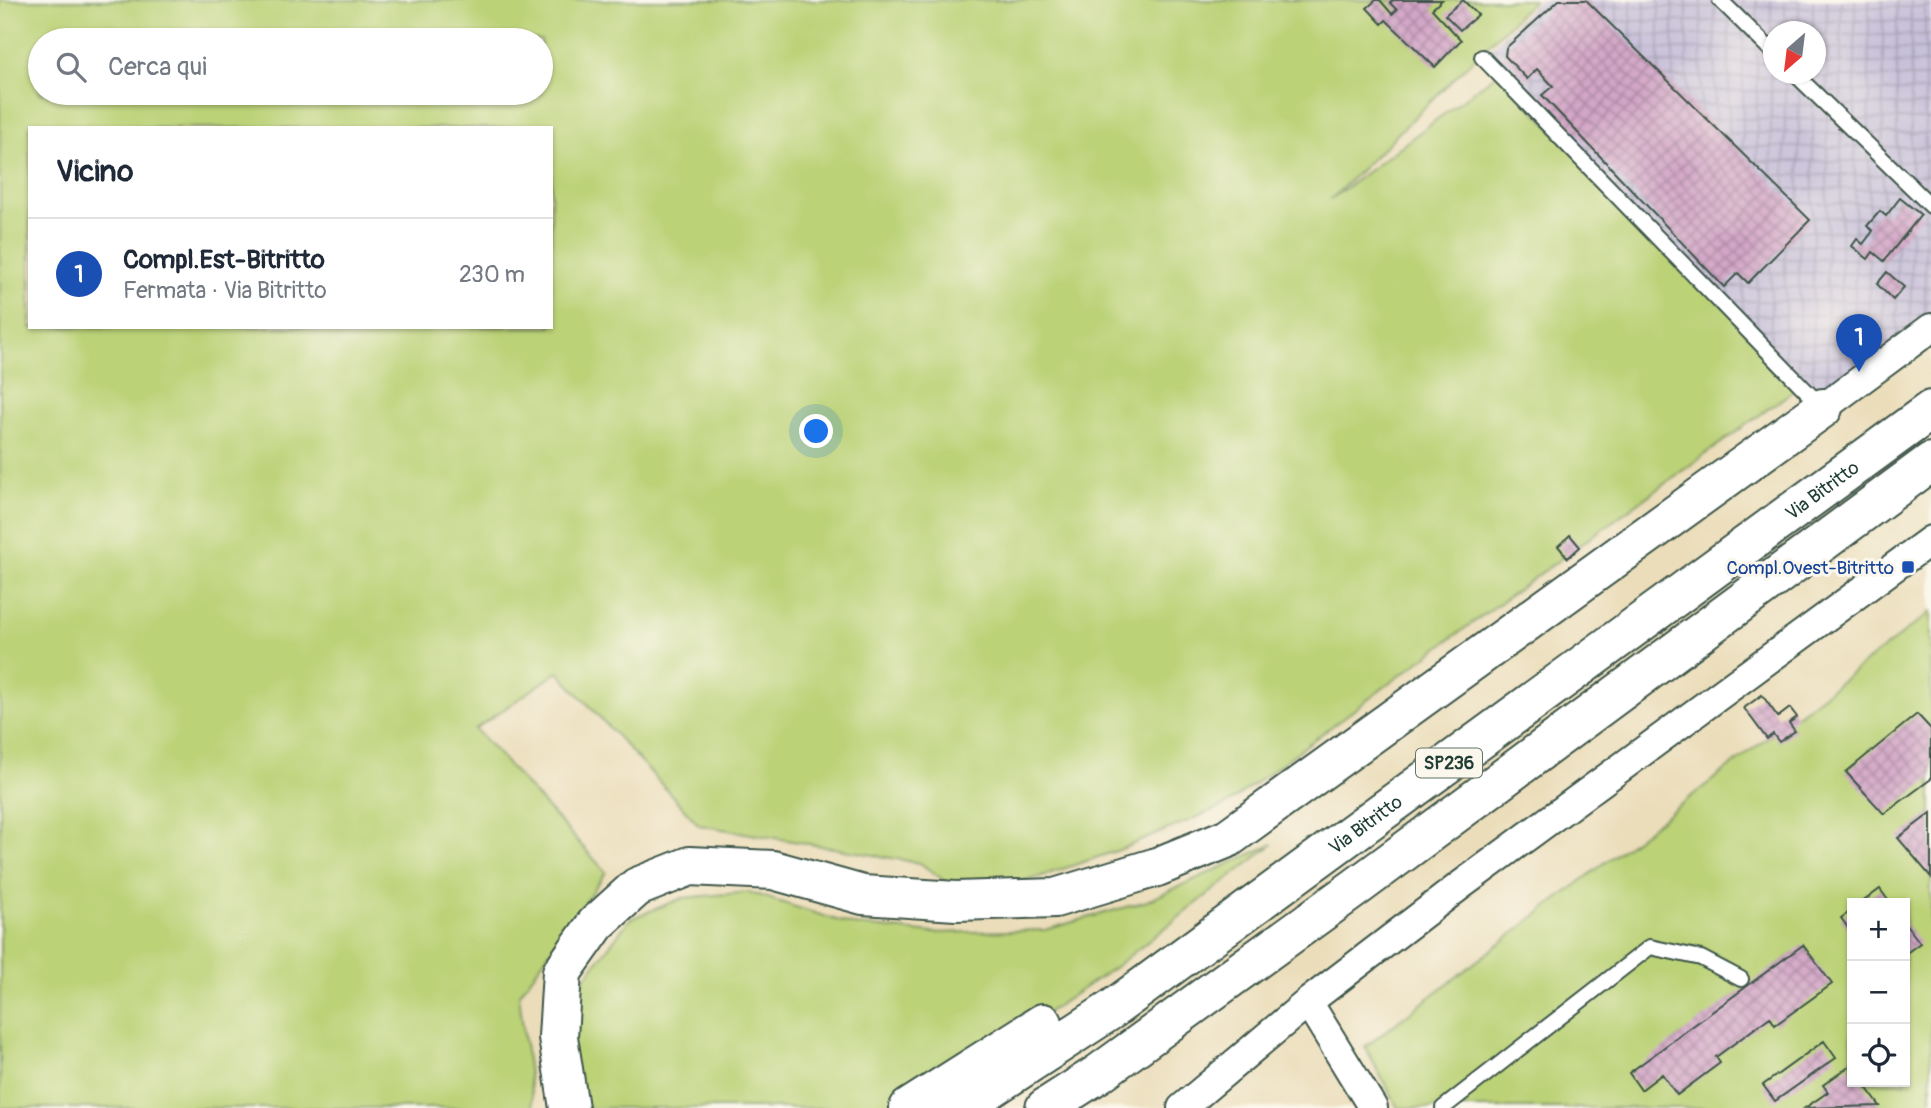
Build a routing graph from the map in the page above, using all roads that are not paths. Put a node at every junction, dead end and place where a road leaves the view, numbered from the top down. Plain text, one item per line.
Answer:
1 (1720, 0) edge
2 (1763, 42) edge
3 (1482, 57) dead end
4 (1805, 84) edge
5 (1931, 206) edge
6 (1931, 328) edge
7 (1823, 408) junction
8 (1931, 410) edge
9 (1931, 462) edge
10 (1931, 540) edge
11 (1244, 912) junction
12 (1741, 979) dead end
13 (1308, 1002) junction
14 (571, 1102) edge
15 (909, 1108) edge
16 (961, 1108) edge
17 (1045, 1108) edge
18 (1182, 1108) edge
19 (1373, 1108) edge
20 (1443, 1108) edge

1 - 2 lane
3 - 7 lane
4 - 5 lane
6 - 7 street
7 - 14 highway
8 - 11 highway, Via Bitritto / SP236
9 - 17 highway, SP236
10 - 13 street
11 - 15 highway
11 - 16 highway, Via Bitritto / SP236
12 - 20 lane
13 - 18 street
13 - 19 street

